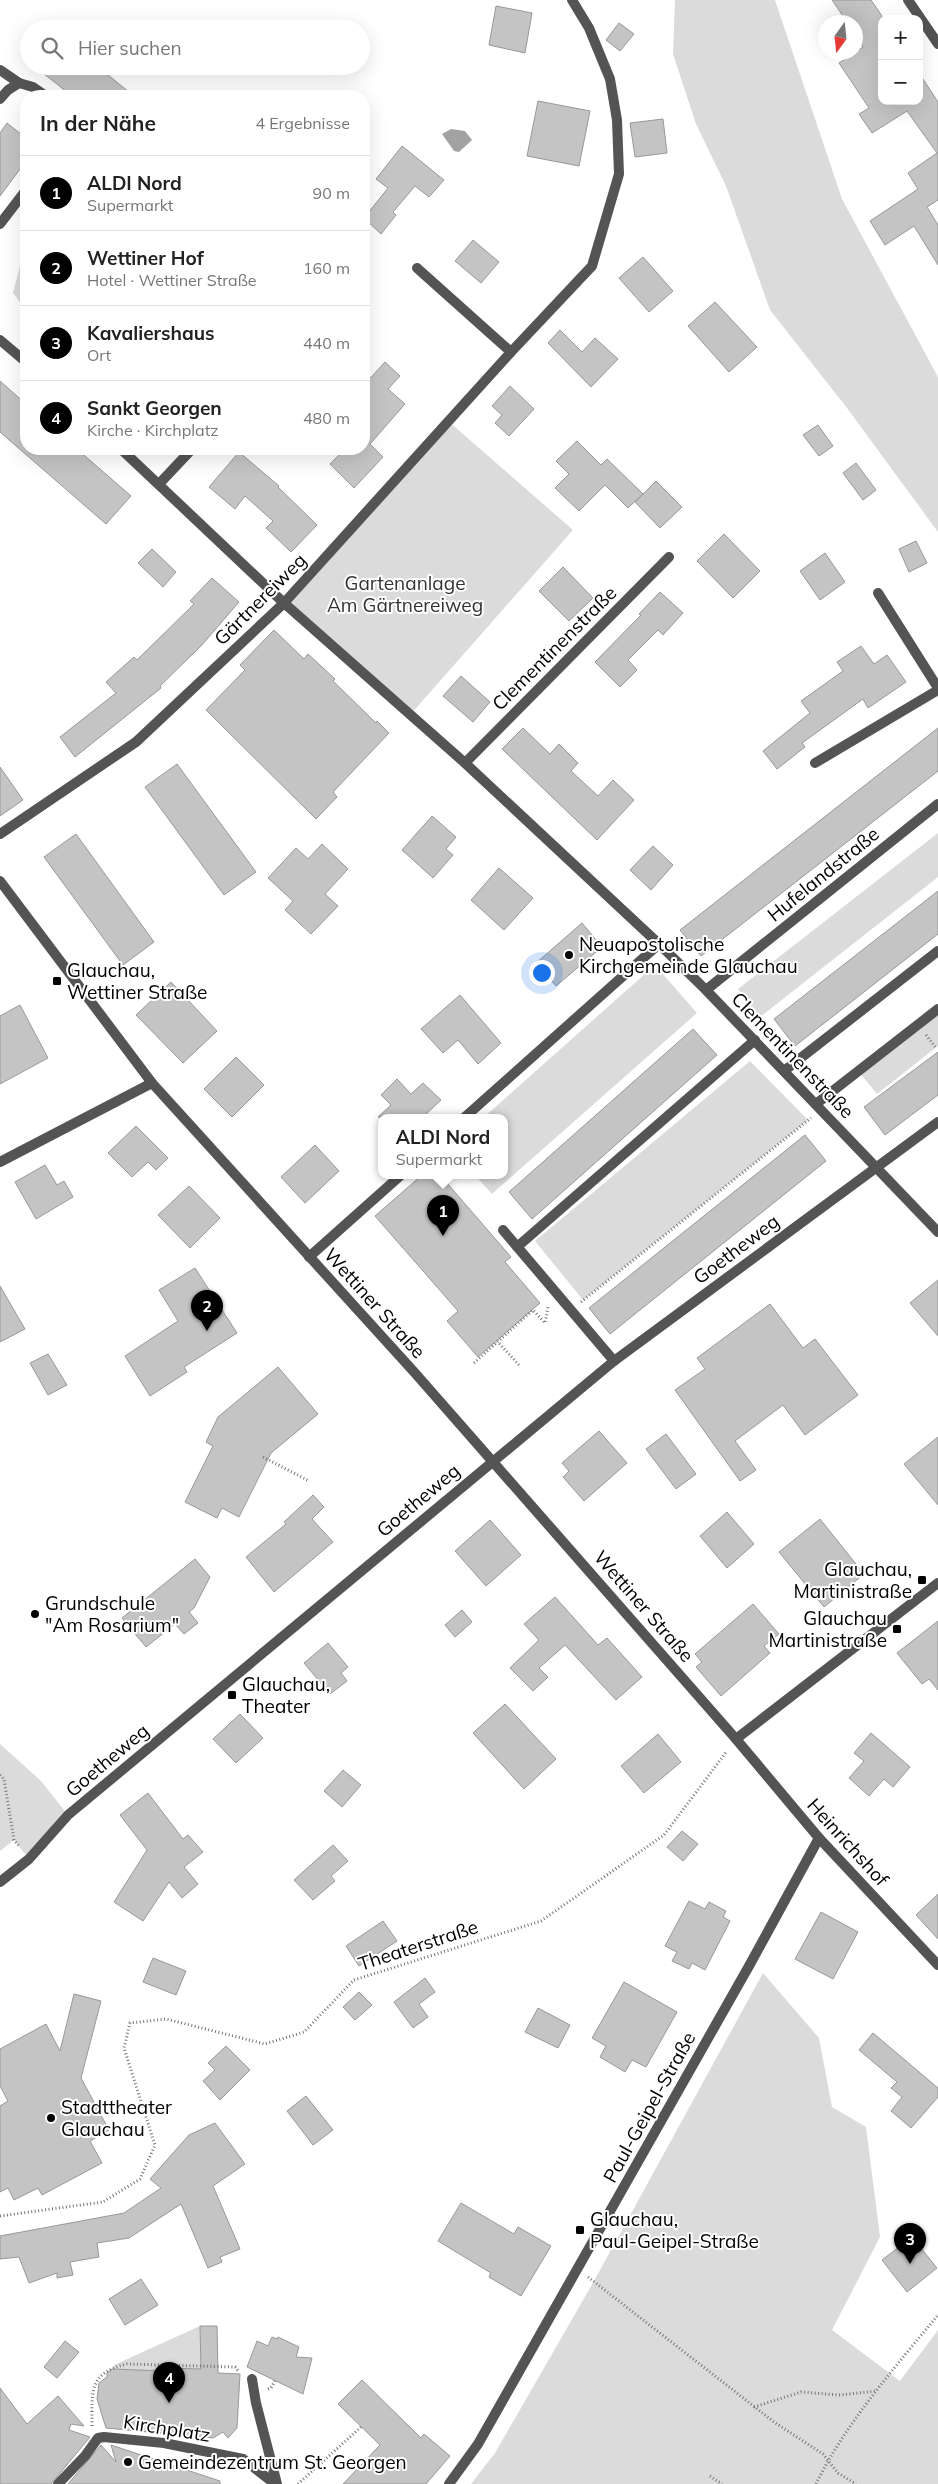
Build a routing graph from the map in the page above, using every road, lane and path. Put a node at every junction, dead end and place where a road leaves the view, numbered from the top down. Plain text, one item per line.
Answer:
1 (572, 0) edge
2 (908, 0) edge
3 (938, 44) edge
4 (0, 70) edge
5 (19, 83) junction
6 (37, 90) edge
7 (0, 99) edge
8 (20, 198) edge
9 (0, 224) edge
10 (417, 268) dead end
11 (0, 340) edge
12 (511, 352) junction
13 (20, 357) edge
14 (128, 455) edge
15 (186, 455) edge
16 (159, 484) junction
17 (669, 557) dead end
18 (878, 593) dead end
19 (284, 603) junction
20 (938, 689) edge
21 (464, 763) junction
22 (814, 763) dead end
23 (938, 804) edge
24 (0, 834) edge
25 (0, 881) edge
26 (658, 944) junction
27 (938, 951) edge
28 (706, 990) junction
29 (938, 1009) edge
30 (755, 1040) junction
31 (784, 1071) junction
32 (152, 1083) junction
33 (819, 1107) junction
34 (469, 1114) edge
35 (938, 1122) edge
36 (0, 1162) edge
37 (876, 1167) junction
38 (397, 1179) edge
39 (502, 1230) dead end
40 (938, 1232) edge
41 (517, 1247) junction
42 (309, 1257) junction
43 (552, 1288) junction
44 (571, 1310) junction
45 (497, 1341) junction
46 (614, 1361) junction
47 (474, 1363) dead end
48 (519, 1365) dead end
49 (263, 1457) dead end
50 (493, 1461) junction
51 (309, 1481) dead end
52 (938, 1583) edge
53 (736, 1739) junction
54 (0, 1775) edge
55 (818, 1838) junction
56 (14, 1840) dead end
57 (0, 1882) edge
58 (938, 1965) edge
59 (0, 2216) edge
60 (578, 2269) junction
61 (938, 2315) edge
62 (252, 2378) joint
63 (877, 2391) junction
64 (754, 2407) junction
65 (361, 2427) dead end
66 (101, 2437) junction
67 (828, 2460) junction
68 (710, 2476) dead end
69 (58, 2484) edge
70 (276, 2484) edge
71 (298, 2484) edge
72 (449, 2484) edge
73 (722, 2484) edge
74 (816, 2484) edge
75 (856, 2484) edge

1 - 12 street, Gärtnereiweg
2 - 3 street
4 - 5 street
5 - 6 street
5 - 7 street
8 - 9 street
10 - 12 street
11 - 13 street
12 - 19 street, Gärtnereiweg
14 - 16 street, Clementinenstraße
15 - 16 street
16 - 19 street, Clementinenstraße
17 - 21 street, Clementinenstraße
18 - 20 street
19 - 21 street, Clementinenstraße
19 - 24 street, Gärtnereiweg
20 - 22 street
21 - 26 street, Clementinenstraße
23 - 28 street, Hufelandstraße
25 - 32 street, Wettiner Straße
26 - 28 street, Clementinenstraße
26 - 34 street
27 - 31 street
28 - 30 street, Clementinenstraße
29 - 33 street
30 - 31 street, Clementinenstraße
30 - 41 street
31 - 33 street, Clementinenstraße
32 - 36 street
32 - 42 street, Wettiner Straße
33 - 37 street, Clementinenstraße
33 - 44 path
35 - 37 street
37 - 40 street, Clementinenstraße
37 - 46 street, Goetheweg
38 - 42 street
39 - 41 street
41 - 43 street
42 - 50 street, Wettiner Straße
43 - 44 street
43 - 45 path
44 - 46 street
45 - 47 path
45 - 48 path
46 - 50 street, Goetheweg
49 - 51 path
50 - 53 street, Wettiner Straße
50 - 57 street, Goetheweg
52 - 53 street
53 - 55 street, Heinrichshof
53 - 59 path, Theaterstraße
54 - 56 path
55 - 58 street, Heinrichshof
55 - 60 street, Paul-Geipel-Straße
60 - 64 path
60 - 72 street, Paul-Geipel-Straße
61 - 63 path
62 - 66 path
62 - 70 street, Kirchplatz
63 - 64 path
63 - 67 path
64 - 67 path
65 - 71 path
66 - 69 street
66 - 70 street, Kirchplatz
67 - 74 path
67 - 75 path
68 - 73 path

